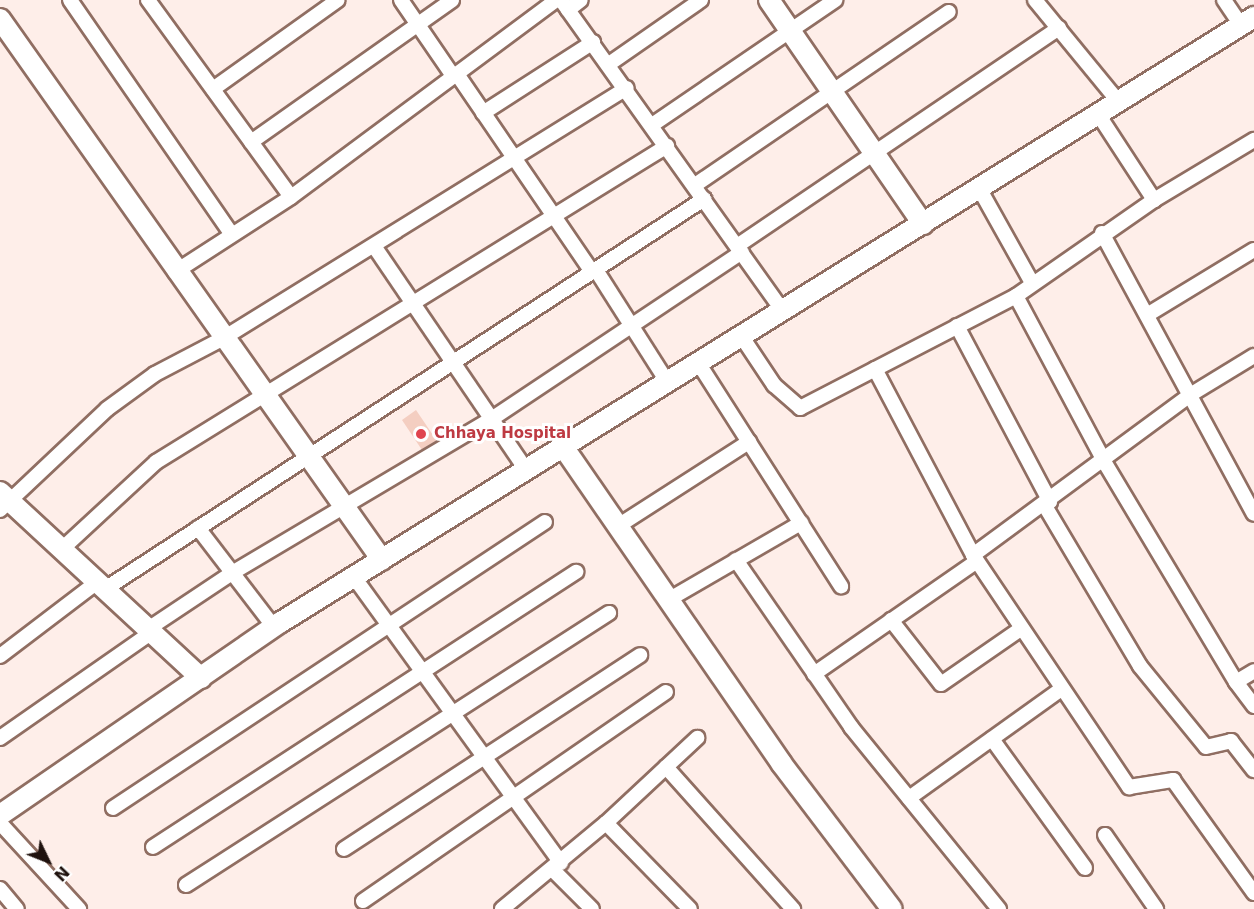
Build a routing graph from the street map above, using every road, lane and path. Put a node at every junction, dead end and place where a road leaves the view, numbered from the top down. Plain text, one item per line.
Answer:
1 (70, 0) edge
2 (338, 0) edge
3 (401, 0) edge
4 (452, 0) edge
5 (556, 0) edge
6 (581, 0) edge
7 (701, 0) edge
8 (769, 0) edge
9 (835, 0) edge
10 (1035, 0) edge
11 (1224, 0) edge
12 (150, 1) edge
13 (565, 5) edge
14 (949, 12) dead end
15 (0, 19) edge
16 (1248, 21) edge
17 (418, 24) junction
18 (1059, 28) junction
19 (790, 30) junction
20 (593, 42) junction
21 (609, 64) junction
22 (455, 75) junction
23 (627, 88) junction
24 (213, 89) junction
25 (834, 93) junction
26 (1119, 101) junction
27 (483, 112) junction
28 (1098, 114) junction
29 (652, 125) junction
30 (1254, 140) edge
31 (251, 142) junction
32 (667, 146) junction
33 (875, 153) junction
34 (514, 157) junction
35 (694, 186) junction
36 (979, 188) junction
37 (291, 197) junction
38 (704, 199) junction
39 (1154, 200) junction
40 (552, 213) junction
41 (923, 224) junction
42 (1102, 233) junction
43 (232, 235) junction
44 (374, 246) junction
45 (740, 249) junction
46 (1254, 250) edge
47 (594, 271) junction
48 (174, 272) junction
49 (1032, 283) junction
50 (1016, 296) junction
51 (412, 303) junction
52 (783, 311) junction
53 (1147, 315) junction
54 (632, 325) junction
55 (957, 327) junction
56 (742, 337) junction
57 (222, 339) junction
58 (1254, 357) edge
59 (456, 361) junction
60 (699, 364) junction
61 (875, 369) junction
62 (668, 383) junction
63 (261, 394) junction
64 (1190, 395) junction
65 (493, 418) junction
66 (749, 442) junction
67 (564, 448) junction
68 (307, 458) junction
69 (1105, 463) junction
70 (527, 471) junction
71 (3, 501) edge
72 (1048, 504) junction
73 (342, 505) junction
74 (1254, 514) edge
75 (545, 522) dead end
76 (801, 523) junction
77 (618, 526) junction
78 (198, 528) junction
79 (62, 549) junction
80 (974, 558) junction
81 (382, 560) junction
82 (736, 560) junction
83 (576, 572) dead end
84 (232, 573) junction
85 (354, 577) junction
86 (101, 585) junction
87 (841, 586) dead end
88 (668, 600) junction
89 (609, 614) dead end
90 (891, 620) junction
91 (387, 622) junction
92 (274, 627) junction
93 (1019, 630) junction
94 (150, 631) junction
95 (640, 655) dead end
96 (0, 656) edge
97 (421, 669) junction
98 (1254, 671) edge
99 (814, 674) junction
100 (201, 678) junction
101 (1236, 682) junction
102 (1061, 689) junction
103 (666, 692) dead end
104 (1254, 706) edge
105 (453, 714) junction
106 (0, 738) edge
107 (697, 738) dead end
108 (992, 738) junction
109 (484, 756) junction
110 (666, 767) junction
111 (1254, 770) edge
112 (909, 798) junction
113 (515, 799) junction
114 (113, 808) dead end
115 (0, 815) edge
116 (0, 823) edge
117 (606, 823) junction
118 (1105, 835) dead end
119 (153, 847) dead end
120 (344, 849) dead end
121 (557, 866) junction
122 (1086, 868) dead end
123 (186, 885) dead end
124 (0, 889) edge
125 (1254, 893) edge
126 (363, 901) dead end
127 (507, 908) edge
128 (17, 909) edge
129 (79, 909) edge
130 (592, 909) edge
131 (690, 909) edge
132 (793, 909) edge
133 (892, 909) edge
134 (999, 909) edge
135 (1156, 909) edge

1 - 43 street
2 - 24 street
3 - 17 street
4 - 17 street
5 - 22 street
6 - 13 street
7 - 21 street
8 - 19 street
9 - 19 street
10 - 18 street
11 - 16 street
12 - 24 street
13 - 20 street
14 - 25 street
15 - 48 street
16 - 26 street
17 - 22 street
17 - 31 street
18 - 26 street
18 - 33 street
19 - 25 street
19 - 29 street
20 - 21 street
20 - 27 street
21 - 23 street
22 - 27 street
22 - 37 street
23 - 29 street
23 - 34 street
24 - 31 street
25 - 33 street
25 - 35 street
26 - 28 street
27 - 34 street
28 - 36 street
28 - 39 street
29 - 32 street
30 - 39 street
31 - 37 street
32 - 35 street
32 - 40 street
33 - 41 street
33 - 45 street
34 - 40 street
34 - 44 street
35 - 38 street
36 - 41 street
36 - 49 street
37 - 43 street
38 - 45 street
38 - 47 street
39 - 42 street
40 - 47 street
40 - 51 street
41 - 52 street
42 - 49 street
42 - 53 street
43 - 48 street
44 - 51 street
44 - 57 street
45 - 52 street
45 - 54 street
46 - 53 street
47 - 54 street
47 - 59 street
48 - 57 street
49 - 50 street
50 - 55 street
50 - 69 street
51 - 59 street
51 - 63 street
52 - 56 street
53 - 64 street
54 - 62 street
54 - 65 street
55 - 61 street
55 - 72 street
56 - 60 street
56 - 61 street
57 - 63 street
57 - 71 street
58 - 64 street
59 - 65 street
59 - 68 street
60 - 62 street
60 - 66 street
61 - 80 street
62 - 67 street
63 - 68 street
63 - 79 street
64 - 69 street
64 - 74 street
65 - 70 street
65 - 73 street
66 - 76 street
66 - 77 street
67 - 70 street
67 - 77 street
68 - 73 street
68 - 78 street
69 - 72 street
69 - 101 street
70 - 81 street
71 - 79 street
72 - 80 street
72 - 111 street
73 - 81 street
73 - 84 street
75 - 91 street
76 - 82 street
76 - 87 street
77 - 88 street
78 - 84 street
78 - 86 street
79 - 86 street
80 - 90 street
80 - 93 street
81 - 85 street
82 - 88 street
82 - 99 street
83 - 97 street
84 - 92 street
84 - 94 street
85 - 91 street
85 - 92 street
86 - 94 street
86 - 96 street
88 - 133 street
89 - 105 street
90 - 93 street
90 - 99 street
91 - 97 street
91 - 114 street
92 - 100 street
93 - 102 street
94 - 100 street
94 - 106 street
95 - 109 street
97 - 105 street
97 - 119 street
98 - 101 street
99 - 112 street
100 - 115 street
101 - 104 street
102 - 108 street
102 - 125 street
103 - 113 street
105 - 109 street
105 - 123 street
107 - 110 street
108 - 112 street
108 - 122 street
109 - 113 street
109 - 120 street
110 - 117 street
110 - 132 street
112 - 134 street
113 - 121 street
113 - 126 street
116 - 129 street
117 - 121 street
117 - 131 street
118 - 135 street
121 - 127 street
121 - 130 street
124 - 128 street

